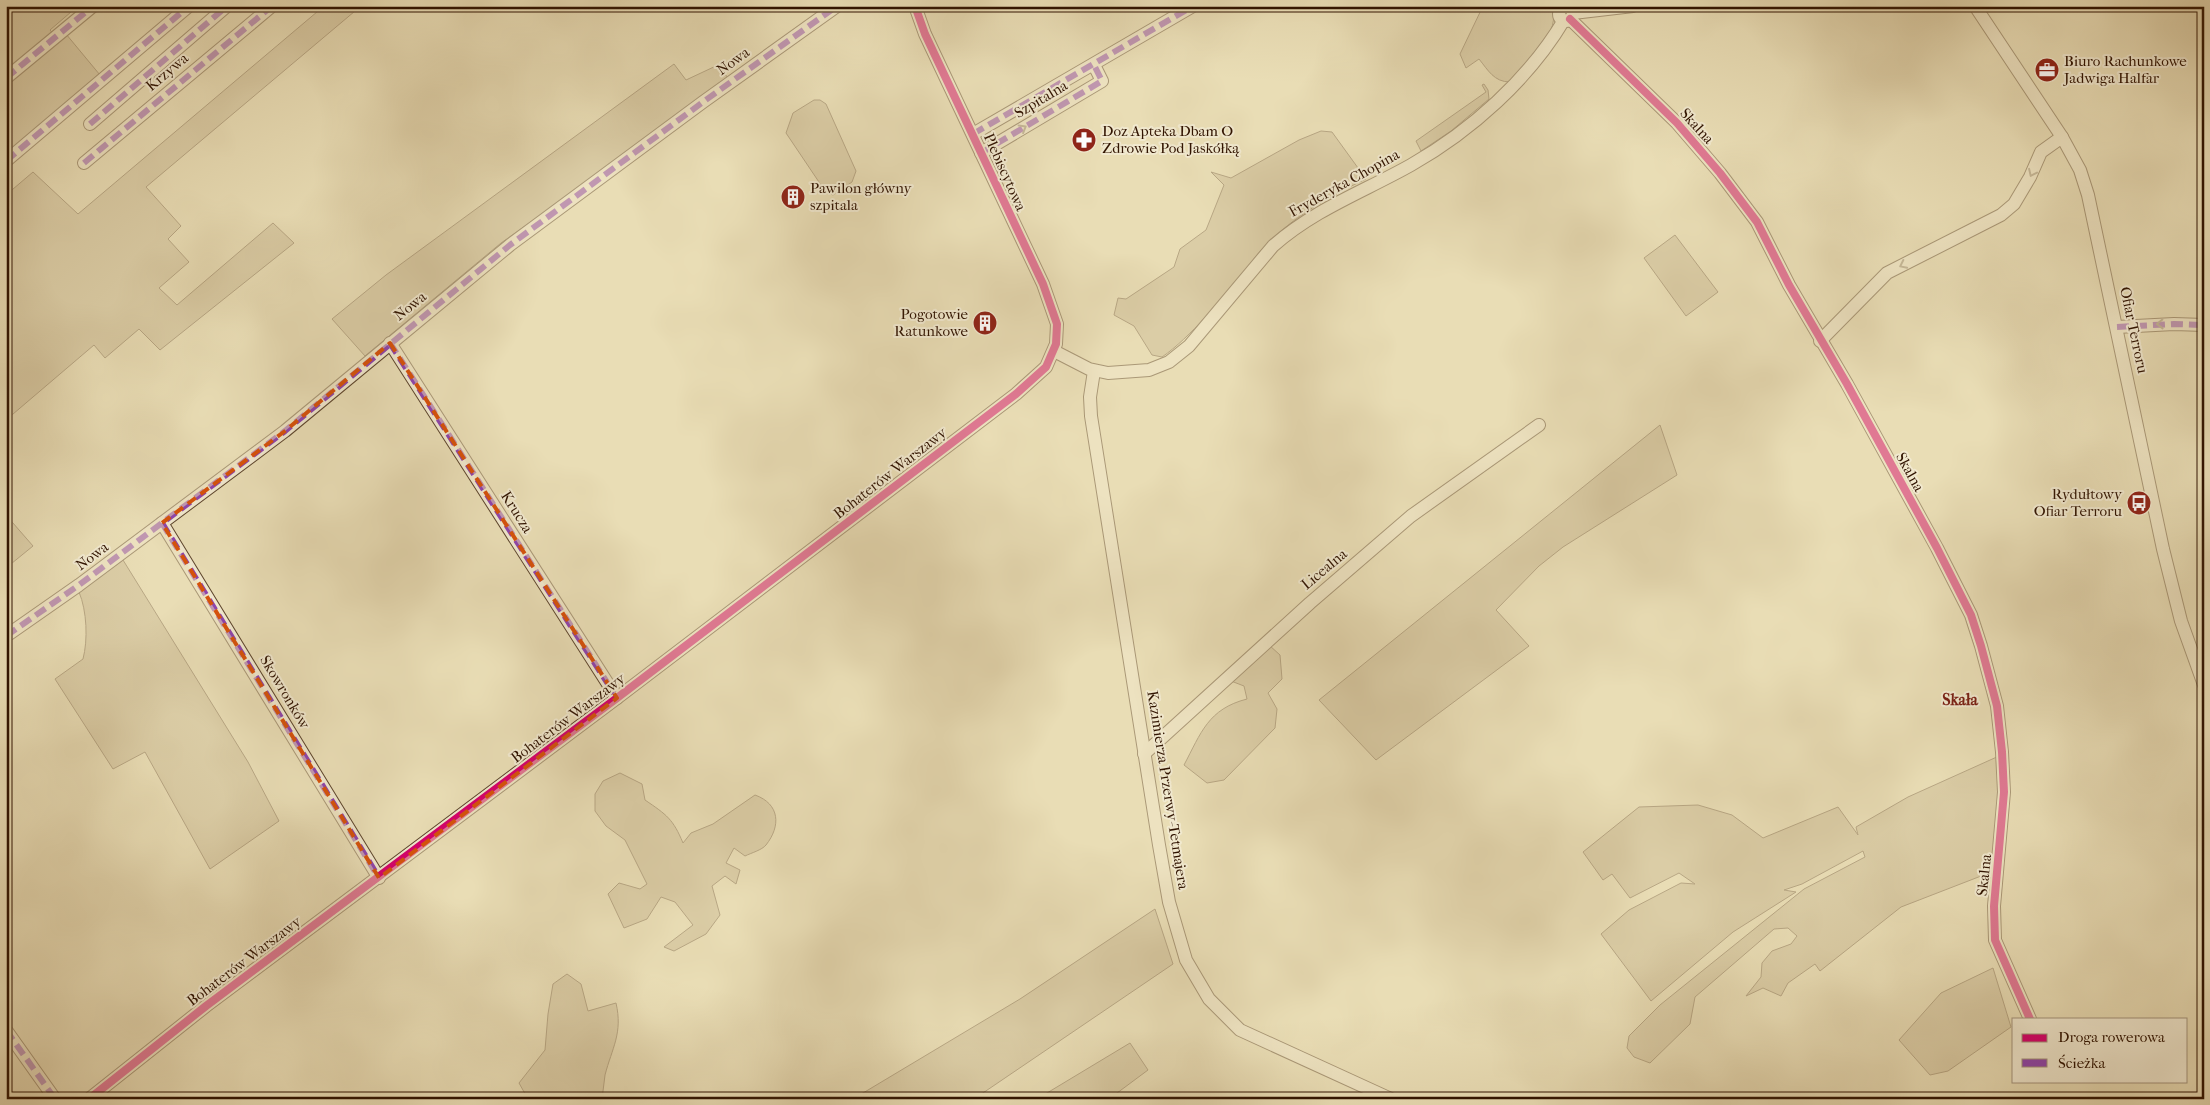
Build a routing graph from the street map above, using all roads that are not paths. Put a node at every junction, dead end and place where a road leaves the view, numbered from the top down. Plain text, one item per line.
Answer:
1 (93, 6) edge
2 (189, 6) edge
3 (227, 6) edge
4 (272, 6) edge
5 (837, 6) edge
6 (915, 6) edge
7 (1194, 6) edge
8 (1634, 6) edge
9 (1975, 6) edge
10 (1565, 13) edge
11 (1094, 65) junction
12 (6, 78) edge
13 (90, 124) dead end
14 (973, 134) junction
15 (2062, 137) junction
16 (981, 153) junction
17 (6, 161) edge
18 (84, 163) dead end
19 (2204, 325) edge
20 (2117, 327) junction
21 (1820, 341) junction
22 (390, 343) junction
23 (1054, 351) junction
24 (1094, 371) junction
25 (1539, 425) dead end
26 (162, 524) junction
27 (6, 636) edge
28 (2204, 685) edge
29 (617, 698) junction
30 (1144, 754) junction
31 (379, 878) junction
32 (2030, 1018) edge
33 (6, 1030) edge
34 (55, 1099) edge
35 (89, 1099) edge
36 (1391, 1099) edge

1 - 12 street
2 - 17 street
3 - 13 street
4 - 18 street, Krzywa
5 - 22 street, Nowa
6 - 14 street, Plebiscytowa
7 - 11 street, Szpitalna
8 - 10 street
9 - 15 street, Ofiar Terroru
10 - 21 street, Skalna
10 - 24 street, Fryderyka Chopina
11 - 14 street, Szpitalna
16 -> 11 street, Szpitalna
14 - 16 street, Plebiscytowa
15 - 20 street, Ofiar Terroru
15 -> 21 street
16 - 23 street, Plebiscytowa
19 -> 20 street
20 - 28 street, Ofiar Terroru
21 - 32 street, Skalna
22 - 26 street, Nowa
22 - 29 street, Krucza
23 - 24 street, Fryderyka Chopina
23 - 29 street, Bohaterów Warszawy
24 - 30 street, Kazimierza Przerwy-Tetmajera
25 - 30 street, Licealna
26 - 27 street, Nowa
26 - 31 street, Skowronków
29 - 31 street, Bohaterów Warszawy
30 - 36 street, Kazimierza Przerwy-Tetmajera
31 - 35 street, Bohaterów Warszawy
33 - 34 street

